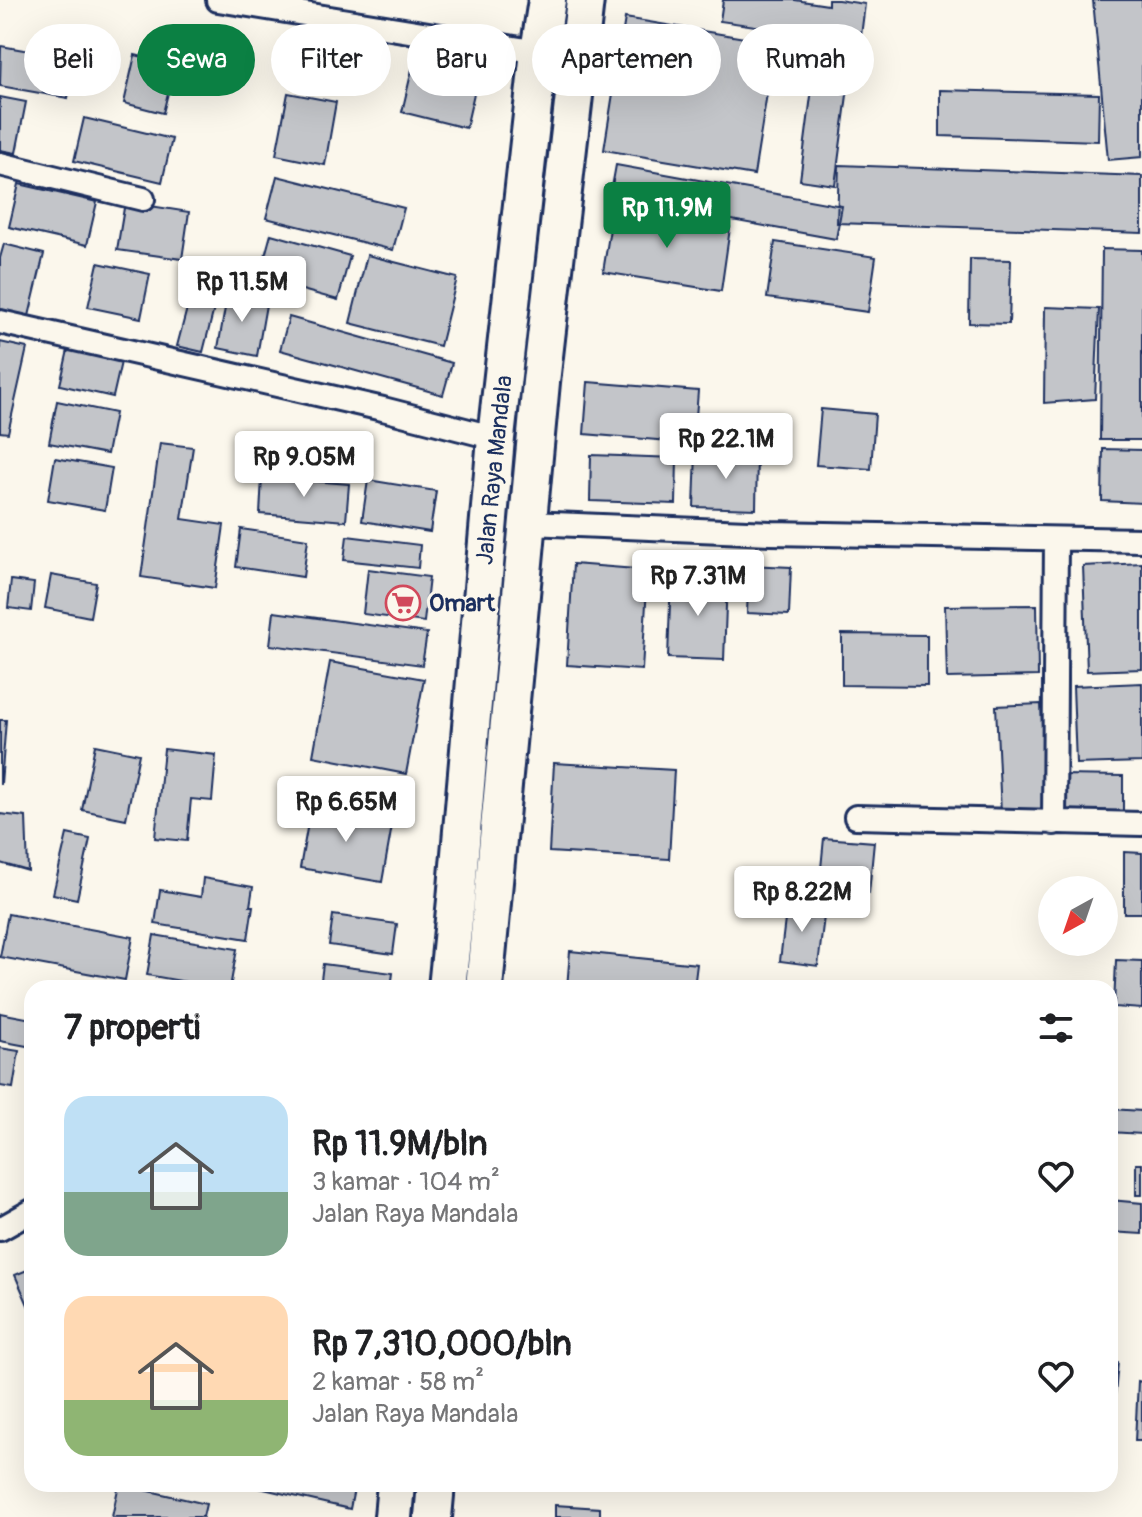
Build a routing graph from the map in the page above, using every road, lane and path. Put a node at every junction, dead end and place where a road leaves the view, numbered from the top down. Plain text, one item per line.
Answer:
1 (218, 0) edge
2 (547, 0) edge
3 (585, 0) edge
4 (543, 24) edge
5 (532, 51) edge
6 (534, 96) edge
7 (0, 164) edge
8 (143, 199) dead end
9 (0, 322) edge
10 (504, 375) junction
11 (541, 382) junction
12 (496, 438) junction
13 (529, 523) junction
14 (1056, 539) junction
15 (1142, 540) edge
16 (856, 817) dead end
17 (1054, 823) junction
18 (1142, 824) edge
19 (448, 980) edge
20 (485, 980) edge
21 (24, 1216) edge
22 (0, 1229) edge
23 (395, 1492) edge
24 (435, 1492) edge
25 (393, 1517) edge
26 (433, 1517) edge

1 - 5 street
2 - 4 highway, Jalan Raya Mandala
3 - 11 highway, Jalan Raya Mandala
6 - 10 highway, Jalan Raya Mandala
7 - 8 street
9 - 12 street
10 - 11 highway
10 - 12 highway, Jalan Raya Mandala
11 - 13 highway, Jalan Raya Mandala
12 - 19 highway, Jalan Raya Mandala
13 - 14 street
13 - 20 highway, Jalan Raya Mandala
14 - 15 street
14 - 17 street
16 - 17 street
17 - 18 street
21 - 22 street
23 - 25 highway
24 - 26 highway

